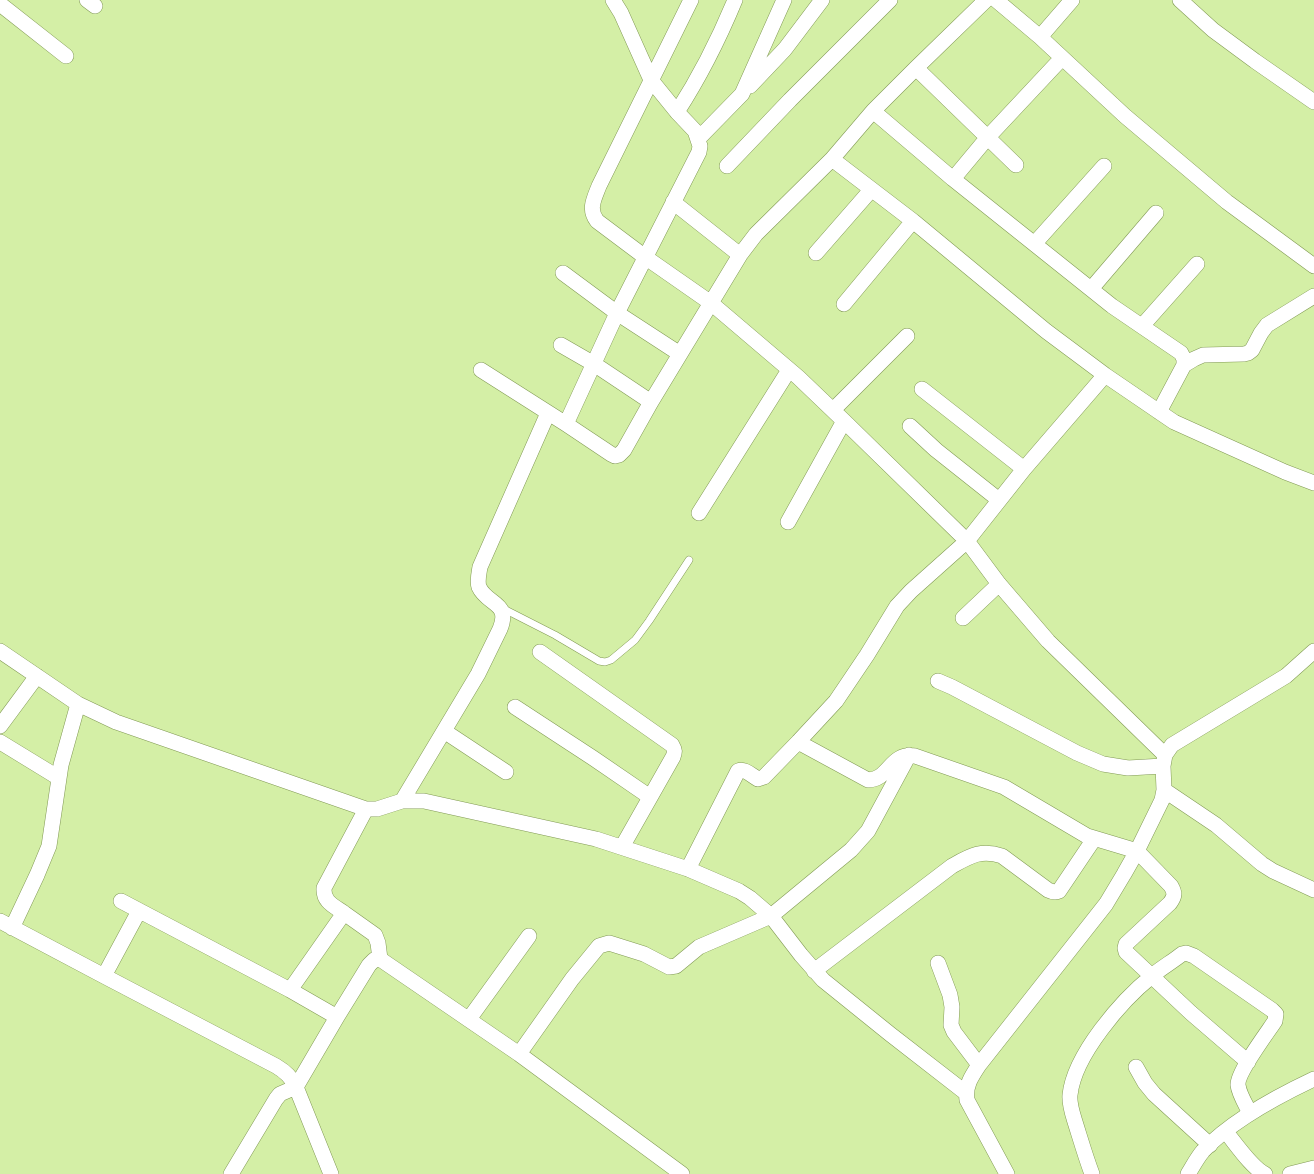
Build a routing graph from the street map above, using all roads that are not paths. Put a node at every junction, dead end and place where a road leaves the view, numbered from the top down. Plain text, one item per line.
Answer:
1 (613, 0) edge
2 (691, 0) edge
3 (735, 0) edge
4 (784, 0) edge
5 (822, 0) edge
6 (890, 0) edge
7 (986, 0) edge
8 (996, 0) edge
9 (1072, 0) edge
10 (1180, 0) edge
11 (0, 4) edge
12 (1040, 36) junction
13 (66, 56) dead end
14 (1062, 58) junction
15 (916, 68) junction
16 (651, 80) junction
17 (742, 94) junction
18 (1314, 102) edge
19 (874, 111) junction
20 (677, 112) junction
21 (698, 138) junction
22 (988, 138) junction
23 (832, 159) junction
24 (1016, 165) dead end
25 (727, 166) dead end
26 (1104, 166) dead end
27 (953, 179) junction
28 (871, 190) junction
29 (673, 202) junction
30 (1156, 213) dead end
31 (912, 221) junction
32 (1035, 244) junction
33 (816, 253) dead end
34 (740, 255) junction
35 (645, 257) junction
36 (1197, 264) dead end
37 (1314, 266) edge
38 (563, 273) dead end
39 (1091, 288) junction
40 (1314, 296) edge
41 (711, 303) junction
42 (844, 304) dead end
43 (617, 313) junction
44 (1142, 326) junction
45 (907, 336) dead end
46 (561, 345) dead end
47 (680, 354) junction
48 (594, 364) junction
49 (1184, 365) junction
50 (482, 370) dead end
51 (789, 370) junction
52 (1105, 375) junction
53 (922, 389) dead end
54 (651, 402) junction
55 (833, 410) junction
56 (1159, 412) junction
57 (548, 413) junction
58 (844, 421) junction
59 (566, 424) junction
60 (910, 426) dead end
61 (1024, 469) junction
62 (1314, 483) edge
63 (999, 500) junction
64 (699, 512) dead end
65 (788, 522) dead end
66 (967, 540) junction
67 (689, 560) dead end
68 (999, 584) junction
69 (498, 606) junction
70 (964, 618) dead end
71 (0, 651) edge
72 (540, 652) dead end
73 (1314, 652) edge
74 (37, 676) junction
75 (938, 681) dead end
76 (78, 704) junction
77 (515, 707) dead end
78 (0, 726) edge
79 (444, 731) junction
80 (0, 742) edge
81 (798, 742) junction
82 (909, 755) junction
83 (1164, 761) junction
84 (506, 772) dead end
85 (59, 778) junction
86 (1164, 790) junction
87 (650, 797) junction
88 (402, 801) junction
89 (366, 810) junction
90 (1094, 838) junction
91 (622, 847) junction
92 (1137, 852) junction
93 (688, 869) junction
94 (1314, 890) edge
95 (121, 901) dead end
96 (139, 911) junction
97 (344, 913) junction
98 (771, 916) junction
99 (6, 924) edge
100 (529, 936) dead end
101 (380, 959) junction
102 (938, 963) dead end
103 (814, 971) junction
104 (104, 976) junction
105 (1152, 976) junction
106 (290, 990) junction
107 (337, 1017) junction
108 (469, 1019) junction
109 (519, 1054) junction
110 (1248, 1062) junction
111 (979, 1065) junction
112 (1136, 1067) dead end
113 (1314, 1079) edge
114 (296, 1087) junction
115 (966, 1093) junction
116 (1250, 1113) junction
117 (1226, 1132) junction
118 (1210, 1145) junction
119 (1314, 1168) edge
120 (231, 1174) edge
121 (331, 1174) edge
122 (682, 1174) edge
123 (1007, 1174) edge
124 (1092, 1174) edge
125 (1188, 1174) edge
126 (1265, 1174) edge
127 (1292, 1174) edge

1 - 16 street
2 - 16 street
3 - 20 street
4 - 17 street
5 - 17 street
6 - 25 street
7 - 15 street
8 - 12 street
9 - 12 street
10 - 18 street
11 - 13 street
12 - 14 street
14 - 22 street
14 - 37 street
15 - 19 street
15 - 22 street
16 - 20 street
16 - 35 street
17 - 21 street
19 - 23 street
19 - 27 street
20 - 21 street
21 - 29 street
22 - 24 street
22 - 27 street
23 - 28 street
23 - 34 street
26 - 32 street
27 - 32 street
28 - 31 street
28 - 33 street
29 - 34 street
29 - 35 street
30 - 39 street
31 - 42 street
31 - 52 street
32 - 39 street
34 - 41 street
35 - 41 street
35 - 43 street
36 - 44 street
38 - 43 street
39 - 44 street
40 - 49 street
41 - 47 street
41 - 51 street
43 - 47 street
43 - 48 street
44 - 49 street
45 - 55 street
46 - 48 street
47 - 54 street
48 - 54 street
48 - 59 street
49 - 56 street
50 - 57 street
51 - 55 street
51 - 64 street
52 - 56 street
52 - 61 street
53 - 61 street
54 - 59 street
55 - 58 street
56 - 62 street
57 - 59 street
57 - 69 street
58 - 65 street
58 - 66 street
60 - 63 street
61 - 63 street
63 - 66 street
66 - 68 street
66 - 81 street
67 - 69 lane
68 - 70 street
68 - 83 street
69 - 79 street
71 - 74 street
72 - 87 street
73 - 83 street
74 - 76 street
74 - 78 street
75 - 83 street
76 - 85 street
76 - 89 street
77 - 87 street
79 - 84 street
79 - 88 street
80 - 85 street
81 - 82 street
81 - 93 street
82 - 90 street
82 - 98 street
83 - 86 street
85 - 99 street
86 - 92 street
86 - 94 street
87 - 91 street
88 - 89 street
88 - 91 street
89 - 97 street
90 - 92 street
90 - 103 street
91 - 93 street
92 - 105 street
92 - 111 street
93 - 98 street
95 - 96 street
96 - 104 street
96 - 106 street
97 - 101 street
97 - 106 street
98 - 103 street
98 - 109 street
99 - 104 street
100 - 108 street
101 - 107 street
101 - 108 street
102 - 111 street
103 - 115 street
104 - 114 street
105 - 110 street
105 - 110 street
105 - 124 street
106 - 107 street
107 - 114 street
108 - 109 street
109 - 122 street
110 - 116 street
111 - 115 street
112 - 118 street
113 - 116 street
114 - 120 street
114 - 121 street
115 - 123 street
116 - 117 street
117 - 118 street
117 - 126 street
118 - 125 street
119 - 127 street

